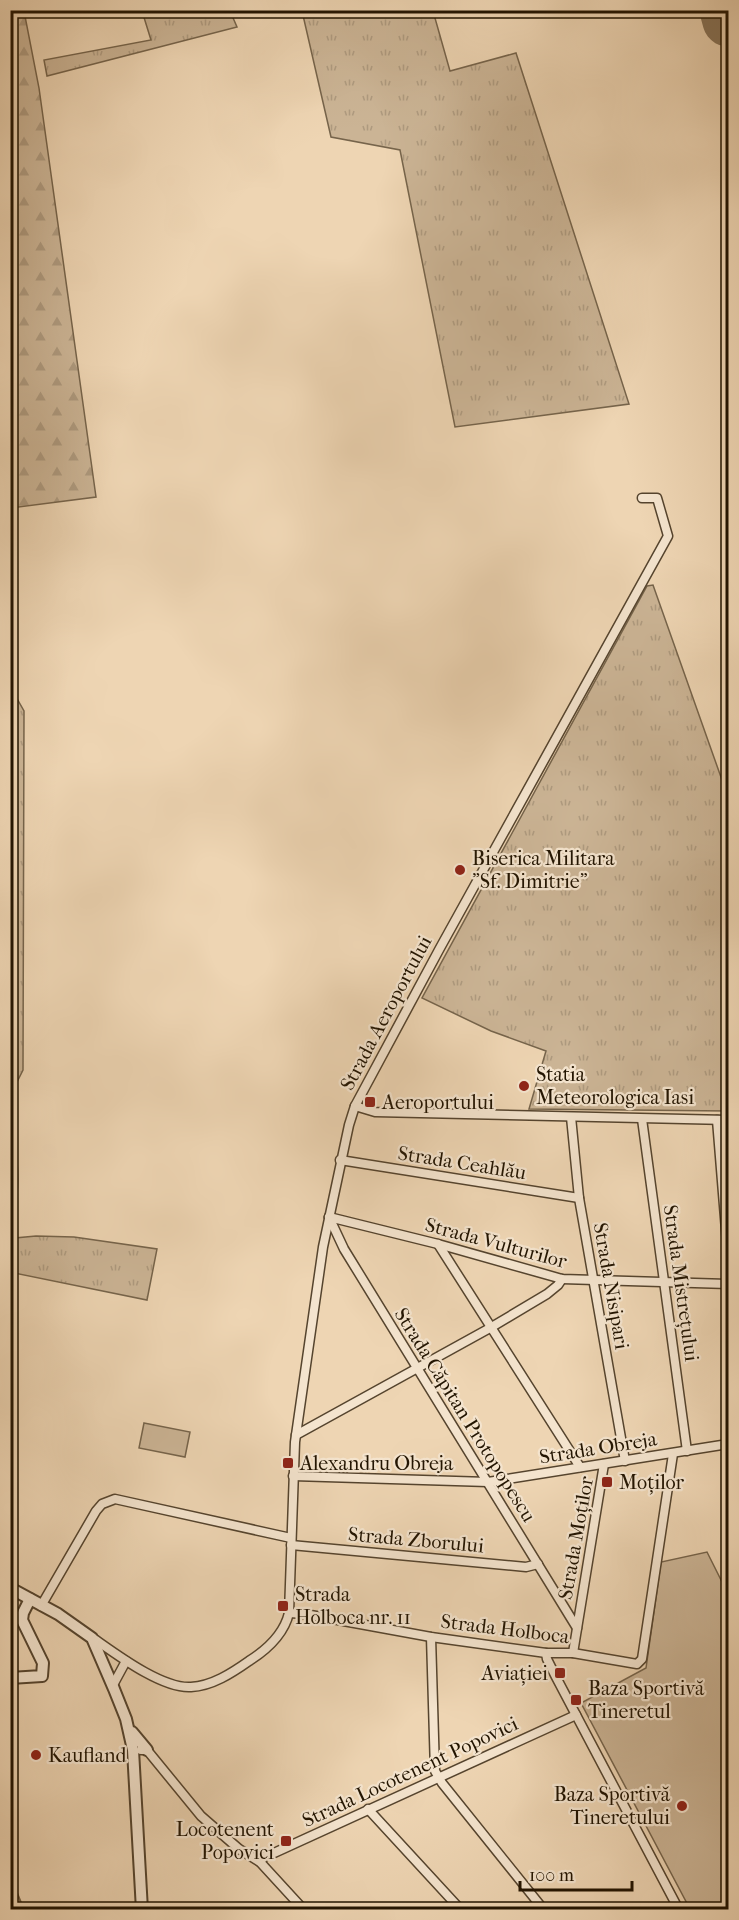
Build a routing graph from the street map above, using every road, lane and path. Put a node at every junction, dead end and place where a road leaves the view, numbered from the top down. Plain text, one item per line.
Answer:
1 (642, 498) dead end
2 (355, 1106) junction
3 (571, 1117) junction
4 (642, 1119) junction
5 (717, 1120) junction
6 (729, 1120) edge
7 (10, 1134) edge
8 (340, 1160) junction
9 (579, 1198) junction
10 (10, 1213) edge
11 (329, 1217) junction
12 (438, 1244) junction
13 (729, 1255) edge
14 (562, 1279) junction
15 (593, 1280) junction
16 (665, 1282) junction
17 (729, 1284) edge
18 (490, 1329) junction
19 (417, 1368) junction
20 (296, 1436) junction
21 (729, 1444) edge
22 (687, 1451) junction
23 (673, 1454) junction
24 (625, 1461) junction
25 (604, 1464) junction
26 (580, 1467) junction
27 (293, 1476) junction
28 (488, 1482) junction
29 (291, 1542) junction
30 (538, 1564) junction
31 (10, 1588) edge
32 (30, 1599) junction
33 (41, 1606) junction
34 (289, 1612) junction
35 (577, 1628) junction
36 (431, 1637) junction
37 (92, 1638) junction
38 (546, 1653) junction
39 (573, 1653) junction
40 (126, 1661) junction
41 (10, 1678) edge
42 (112, 1685) junction
43 (576, 1715) junction
44 (129, 1729) junction
45 (134, 1750) junction
46 (148, 1752) junction
47 (135, 1766) junction
48 (439, 1778) junction
49 (368, 1809) junction
50 (260, 1862) junction
51 (142, 1910) edge
52 (304, 1910) edge
53 (461, 1910) edge
54 (544, 1910) edge
55 (679, 1910) edge

1 - 2 street, Strada Aeroportului
2 - 3 street
2 - 8 street, Strada Aeroportului
3 - 4 street
3 - 9 street, Strada Nisipari
4 - 5 street
4 - 16 street, Strada Mistrețului
5 - 6 street
5 - 13 street
7 - 10 street
8 - 9 street, Strada Ceahlău
8 - 11 street, Strada Aeroportului
9 - 15 street, Strada Nisipari
11 - 12 street, Strada Vulturilor
11 - 19 street, Strada Căpitan Protopopescu
11 - 20 street, Strada Aeroportului
12 - 14 street, Strada Vulturilor
12 - 18 street
14 - 15 street, Strada Vulturilor
14 - 18 street
15 - 16 street, Strada Vulturilor
15 - 24 street, Strada Nisipari
16 - 17 street, Strada Vulturilor
16 - 22 street, Strada Mistrețului
18 - 19 street
18 - 26 street
19 - 20 street
19 - 28 street, Strada Căpitan Protopopescu
20 - 27 street, Strada Aeroportului
21 - 22 street, Strada Obreja
22 - 23 street, Strada Obreja
23 - 24 street, Strada Obreja
23 - 39 street, Strada Holboca
24 - 25 street, Strada Obreja
25 - 26 street, Strada Obreja
25 - 35 street, Strada Moților
26 - 28 street, Strada Obreja
27 - 28 street, Strada Obreja
27 - 29 street, Strada Aeroportului
28 - 30 street, Strada Căpitan Protopopescu
29 - 30 street, Strada Zborului
29 - 33 street, Strada Zborului
29 - 34 street, Strada Aeroportului
30 - 35 street, Strada Căpitan Protopopescu
31 - 32 street
32 - 33 street
32 - 41 street
33 - 37 street
34 - 36 street, Strada Holboca
34 - 40 street
35 - 39 street, Strada Moților
36 - 38 street, Strada Holboca
36 - 48 street
37 - 40 street
37 - 42 street
38 - 39 street, Strada Holboca
38 - 43 street
40 - 42 street
42 - 44 street
43 - 48 street, Strada Locotenent Popovici
43 - 55 street
44 - 45 street
44 - 46 street
45 - 46 street
45 - 47 street
46 - 47 street
46 - 50 street
47 - 51 street
48 - 49 street, Strada Locotenent Popovici
48 - 54 street
49 - 50 street, Strada Locotenent Popovici
49 - 53 street
50 - 52 street

